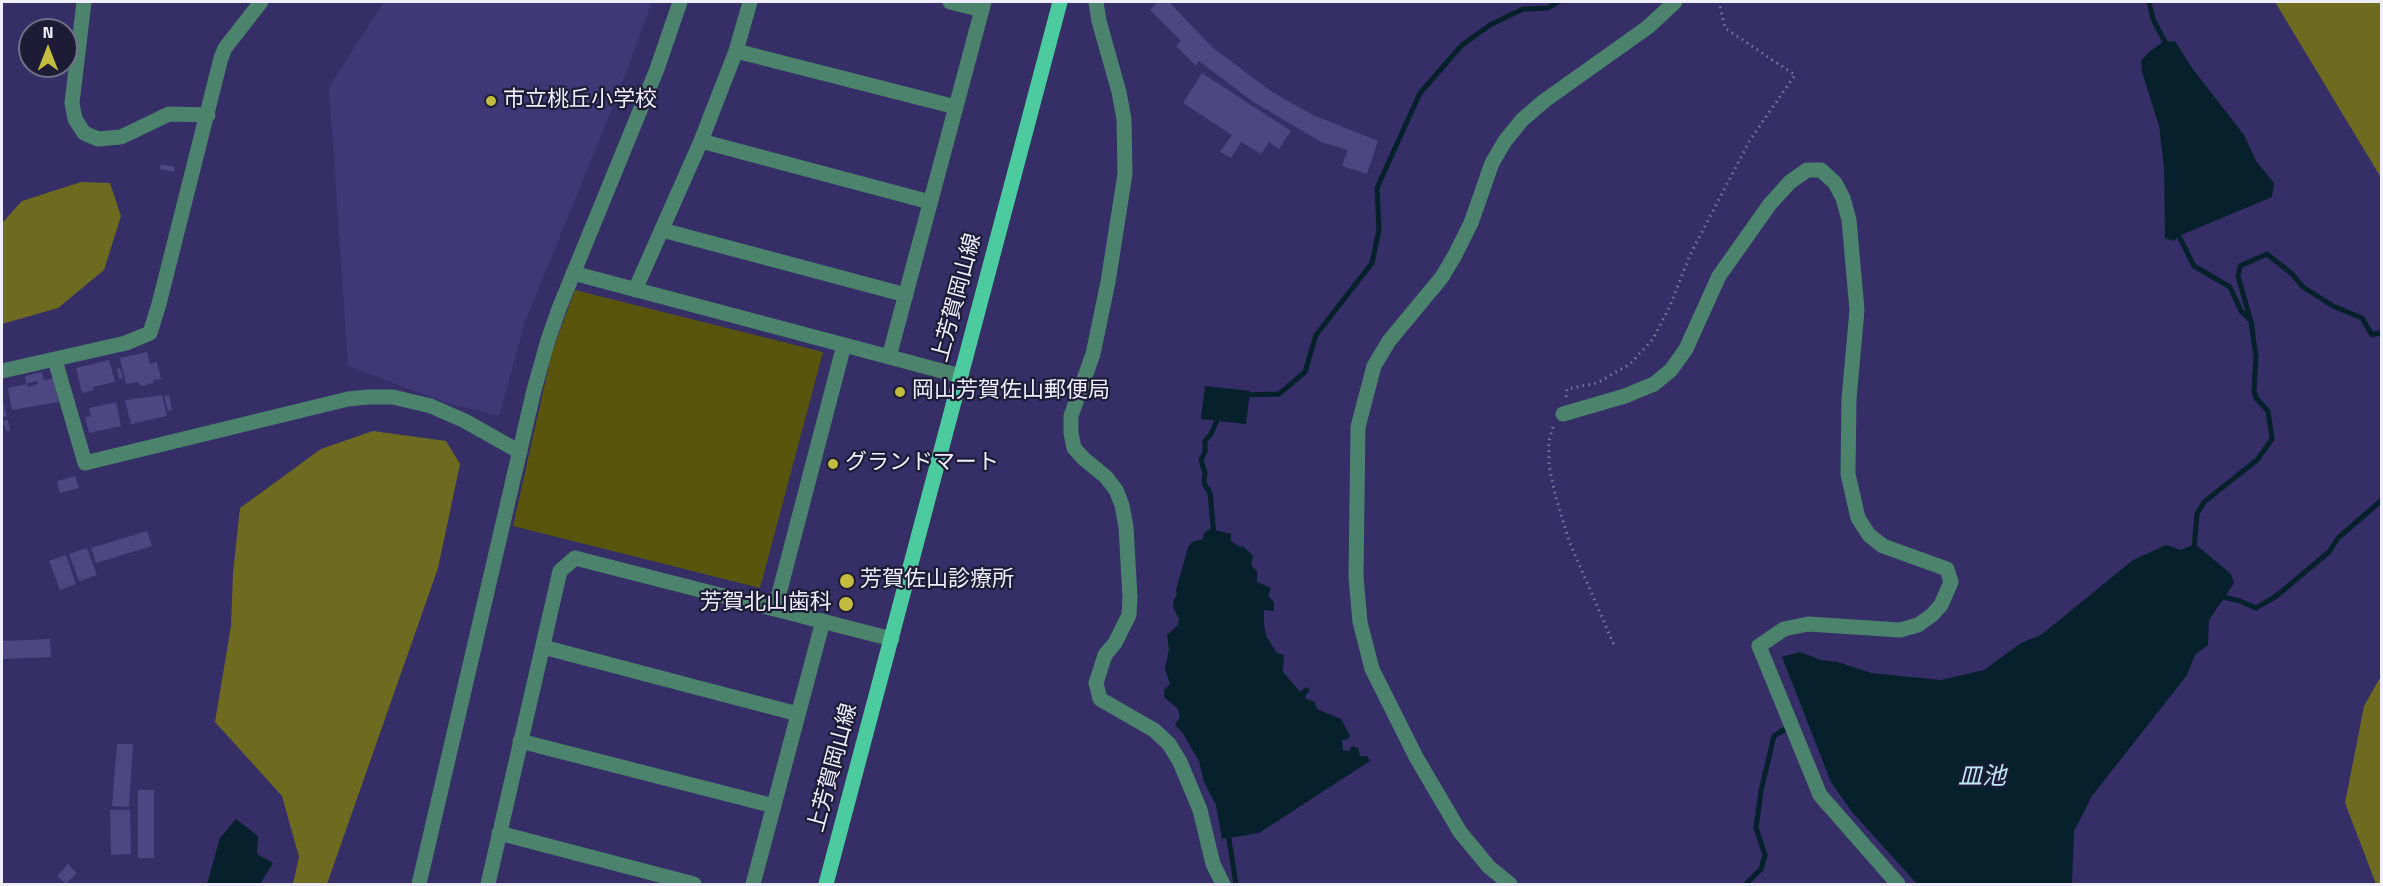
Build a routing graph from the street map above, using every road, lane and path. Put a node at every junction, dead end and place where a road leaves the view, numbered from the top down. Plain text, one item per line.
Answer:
1 (84, 2) edge
2 (261, 2) edge
3 (680, 2) edge
4 (750, 2) edge
5 (950, 2) edge
6 (1060, 2) edge
7 (1096, 2) edge
8 (1675, 2) edge
9 (1719, 2) edge
10 (983, 6) edge
11 (736, 51) junction
12 (956, 107) junction
13 (208, 115) junction
14 (701, 141) junction
15 (930, 202) junction
16 (662, 230) junction
17 (573, 273) junction
18 (635, 290) junction
19 (906, 295) junction
20 (844, 345) junction
21 (889, 357) junction
22 (55, 360) junction
23 (2, 371) edge
24 (961, 376) junction
25 (1563, 414) junction
26 (520, 452) junction
27 (775, 609) junction
28 (823, 621) junction
29 (892, 639) junction
30 (1614, 645) dead end
31 (543, 647) junction
32 (798, 714) junction
33 (520, 741) junction
34 (774, 806) junction
35 (500, 833) junction
36 (418, 885) edge
37 (488, 885) edge
38 (694, 885) edge
39 (753, 885) edge
40 (826, 885) edge
41 (1223, 885) edge
42 (1510, 885) edge
43 (1898, 885) edge

1 - 13 street
2 - 13 street
3 - 17 street
4 - 11 street
5 - 10 street
6 - 24 main road, 上芳賀岡山線
7 - 41 street
8 - 42 street
9 - 25 path
10 - 12 street
11 - 12 street
11 - 14 street
12 - 15 street
13 - 22 street
14 - 15 street
14 - 16 street
15 - 19 street
16 - 18 street
16 - 19 street
17 - 18 street
17 - 26 street
18 - 20 street
19 - 21 street
20 - 21 street
20 - 27 street
21 - 24 street
22 - 23 street
22 - 26 street
24 - 29 main road, 上芳賀岡山線
25 - 30 path
25 - 43 street
26 - 36 street
27 - 28 street
27 - 31 street
28 - 29 street
28 - 32 street
29 - 40 main road, 上芳賀岡山線
31 - 32 street
31 - 33 street
32 - 34 street
33 - 34 street
33 - 35 street
34 - 39 street
35 - 37 street
35 - 38 street

